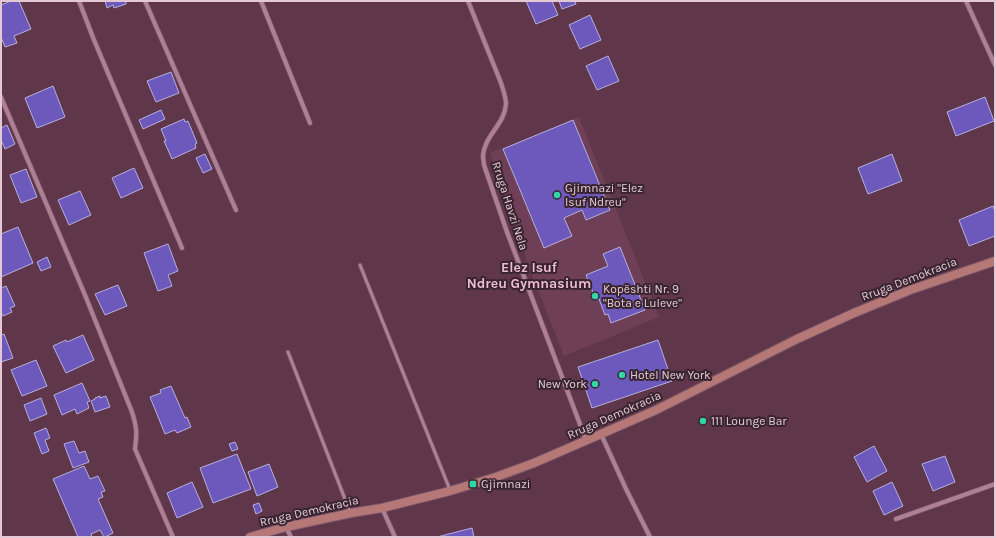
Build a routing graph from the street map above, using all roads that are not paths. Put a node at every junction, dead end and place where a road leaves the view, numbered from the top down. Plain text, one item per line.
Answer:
1 (79, 1) edge
2 (145, 1) edge
3 (261, 1) edge
4 (468, 1) edge
5 (966, 1) edge
6 (995, 65) edge
7 (1, 97) edge
8 (310, 123) dead end
9 (236, 210) dead end
10 (182, 248) dead end
11 (995, 261) edge
12 (360, 265) dead end
13 (288, 352) dead end
14 (601, 434) junction
15 (586, 441) junction
16 (995, 484) edge
17 (450, 491) junction
18 (382, 508) junction
19 (351, 513) junction
20 (896, 519) dead end
21 (286, 527) junction
22 (173, 537) edge
23 (250, 537) edge
24 (291, 537) edge
25 (395, 537) edge
26 (650, 537) edge

1 - 10 street
2 - 9 street
3 - 8 street
4 - 15 street, Rruga Havzi Nela
5 - 6 street
7 - 22 street
11 - 14 main road, Rruga Demokracia
12 - 17 lane
13 - 19 lane
14 - 15 main road, Rruga Demokracia
14 - 26 street
15 - 17 main road, Rruga Demokracia
16 - 20 street
17 - 18 main road, Rruga Demokracia
18 - 19 main road, Rruga Demokracia
18 - 25 street
19 - 21 main road, Rruga Demokracia
21 - 23 main road, Rruga Demokracia
21 - 24 street

